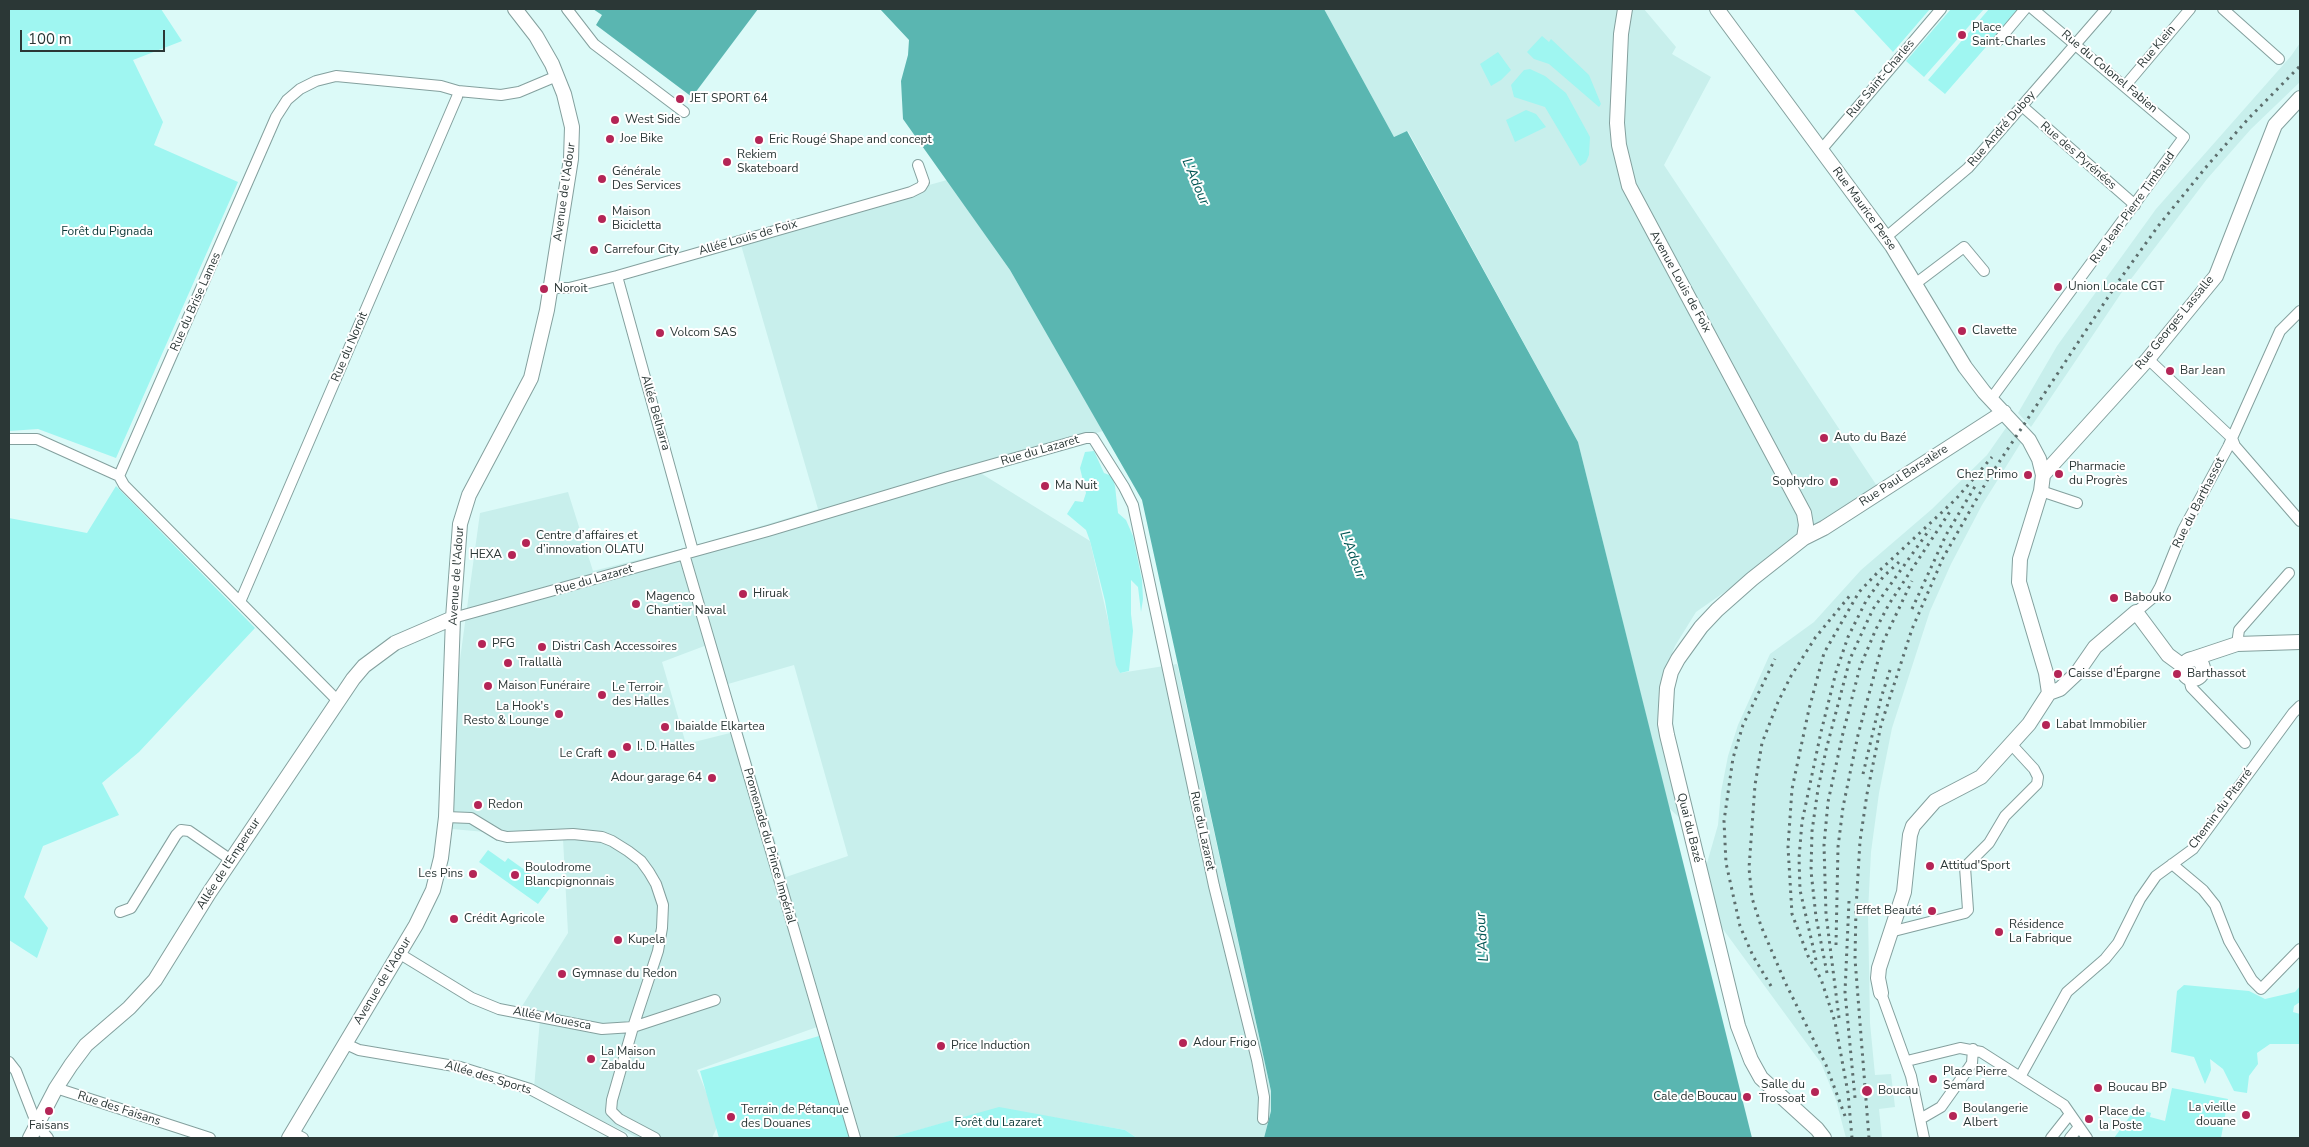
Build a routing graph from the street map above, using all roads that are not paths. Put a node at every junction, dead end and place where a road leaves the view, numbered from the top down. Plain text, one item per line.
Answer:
1 (515, 9) edge
2 (568, 9) edge
3 (1625, 9) edge
4 (1717, 9) edge
5 (1941, 9) edge
6 (2025, 9) edge
7 (2033, 9) edge
8 (2106, 9) edge
9 (2190, 9) edge
10 (2228, 10) edge
11 (1998, 41) dead end
12 (2075, 44) junction
13 (2279, 59) dead end
14 (557, 76) junction
15 (2124, 86) junction
16 (458, 91) junction
17 (2300, 98) edge
18 (2022, 106) junction
19 (684, 112) dead end
20 (2184, 137) joint
21 (1821, 150) junction
22 (918, 165) dead end
23 (2135, 205) junction
24 (1886, 238) junction
25 (1984, 271) dead end
26 (617, 276) junction
27 (1916, 284) junction
28 (550, 288) junction
29 (2300, 311) edge
30 (2148, 359) junction
31 (1991, 399) junction
32 (2004, 412) junction
33 (2232, 438) junction
34 (9, 439) edge
35 (2043, 475) junction
36 (119, 476) junction
37 (2041, 491) junction
38 (2077, 503) dead end
39 (2300, 521) edge
40 (1804, 538) junction
41 (688, 553) junction
42 (2288, 573) dead end
43 (240, 602) junction
44 (2136, 612) junction
45 (453, 618) junction
46 (2300, 642) edge
47 (2237, 644) junction
48 (2220, 650) junction
49 (2188, 668) junction
50 (2049, 694) junction
51 (337, 700) junction
52 (2300, 706) edge
53 (2245, 743) dead end
54 (2011, 744) junction
55 (446, 816) junction
56 (231, 860) junction
57 (2172, 864) junction
58 (120, 912) dead end
59 (1890, 932) junction
60 (2300, 949) edge
61 (400, 954) junction
62 (1881, 993) joint
63 (715, 1000) dead end
64 (632, 1027) junction
65 (346, 1044) junction
66 (1973, 1049) junction
67 (1907, 1061) junction
68 (9, 1062) edge
69 (2020, 1077) junction
70 (56, 1088) junction
71 (2070, 1114) junction
72 (1922, 1118) junction
73 (1263, 1119) dead end
74 (37, 1125) junction
75 (2079, 1127) junction
76 (295, 1136) edge
77 (30, 1138) edge
78 (48, 1138) edge
79 (210, 1138) edge
80 (622, 1138) edge
81 (655, 1138) edge
82 (855, 1138) edge
83 (1824, 1138) edge
84 (1924, 1138) edge
85 (2051, 1138) edge
86 (2070, 1138) edge
87 (2087, 1138) edge

1 - 14 street, Avenue de l'Adour
2 - 19 street
3 - 40 street, Avenue Louis de Foix
4 - 21 street, Rue Maurice Perse
5 - 21 street, Rue Saint-Charles
6 - 11 street
7 - 12 street, Rue du Colonel Fabien
8 - 12 street, Rue André Duboy
9 - 15 street, Rue Klein
10 - 13 street
12 - 15 street, Rue du Colonel Fabien
12 - 18 street, Rue André Duboy
14 - 16 street, Rue du Brise Lames
14 - 28 street, Avenue de l'Adour
15 - 20 street, Rue du Colonel Fabien
16 - 36 street, Rue du Brise Lames
16 - 43 street, Rue du Noroit
17 - 30 street, Rue Georges Lassalle
18 - 23 street, Rue des Pyrénées
18 - 24 street, Rue André Duboy
20 - 23 street, Rue Jean-Pierre Timbaud
21 - 24 street, Rue Maurice Perse
22 - 26 street, Allée Louis de Foix
23 - 31 street, Rue Jean-Pierre Timbaud
24 - 27 street, Rue Maurice Perse
25 - 27 street
26 - 28 street, Allée Louis de Foix
26 - 41 street, Allée Belharra
27 - 31 street, Rue Maurice Perse
28 - 45 street, Avenue de l'Adour
29 - 33 street, Rue du Barthassot
30 - 33 street
30 - 35 street, Rue Georges Lassalle
31 - 32 street, Rue Maurice Perse
32 - 35 street, Rue Maurice Perse
32 - 40 street, Rue Paul Barsalère
33 - 39 street
33 - 44 street, Rue du Barthassot
34 - 36 street
35 - 37 street
36 - 43 street
37 - 38 street
37 - 50 street
40 - 83 street, Quai du Bazé
41 - 45 street, Rue du Lazaret
41 - 73 street, Rue du Lazaret
41 - 82 street, Promenade du Prince Impérial
42 - 47 street
43 - 51 street
44 - 49 street
44 - 50 street, Rue du Barthassot
45 - 51 street, Allée de l'Empereur
45 - 55 street, Avenue de l'Adour
46 - 47 street
47 - 48 street
48 - 49 street
48 - 49 street
49 - 53 street
50 - 54 street
51 - 56 street, Allée de l'Empereur
52 - 57 street, Chemin du Pitarré
54 - 59 street
54 - 59 street
55 - 61 street, Avenue de l'Adour
55 - 64 street
56 - 58 street
56 - 70 street, Allée de l'Empereur
57 - 60 street
57 - 69 street, Chemin du Pitarré
59 - 62 street
61 - 64 street, Allée Mouesca
61 - 65 street, Avenue de l'Adour
62 - 67 street
63 - 64 street, Allée Mouesca
64 - 81 street
65 - 76 street, Avenue de l'Adour
65 - 80 street, Allée des Sports
66 - 67 street
66 - 69 street
66 - 72 street
67 - 72 street
68 - 74 street
69 - 71 street
70 - 74 street, Allée de l'Empereur
70 - 79 street, Rue des Faisans
71 - 75 street
71 - 85 street
72 - 84 street
74 - 77 street, Allée de l'Empereur
74 - 78 street
75 - 86 street
75 - 87 street

